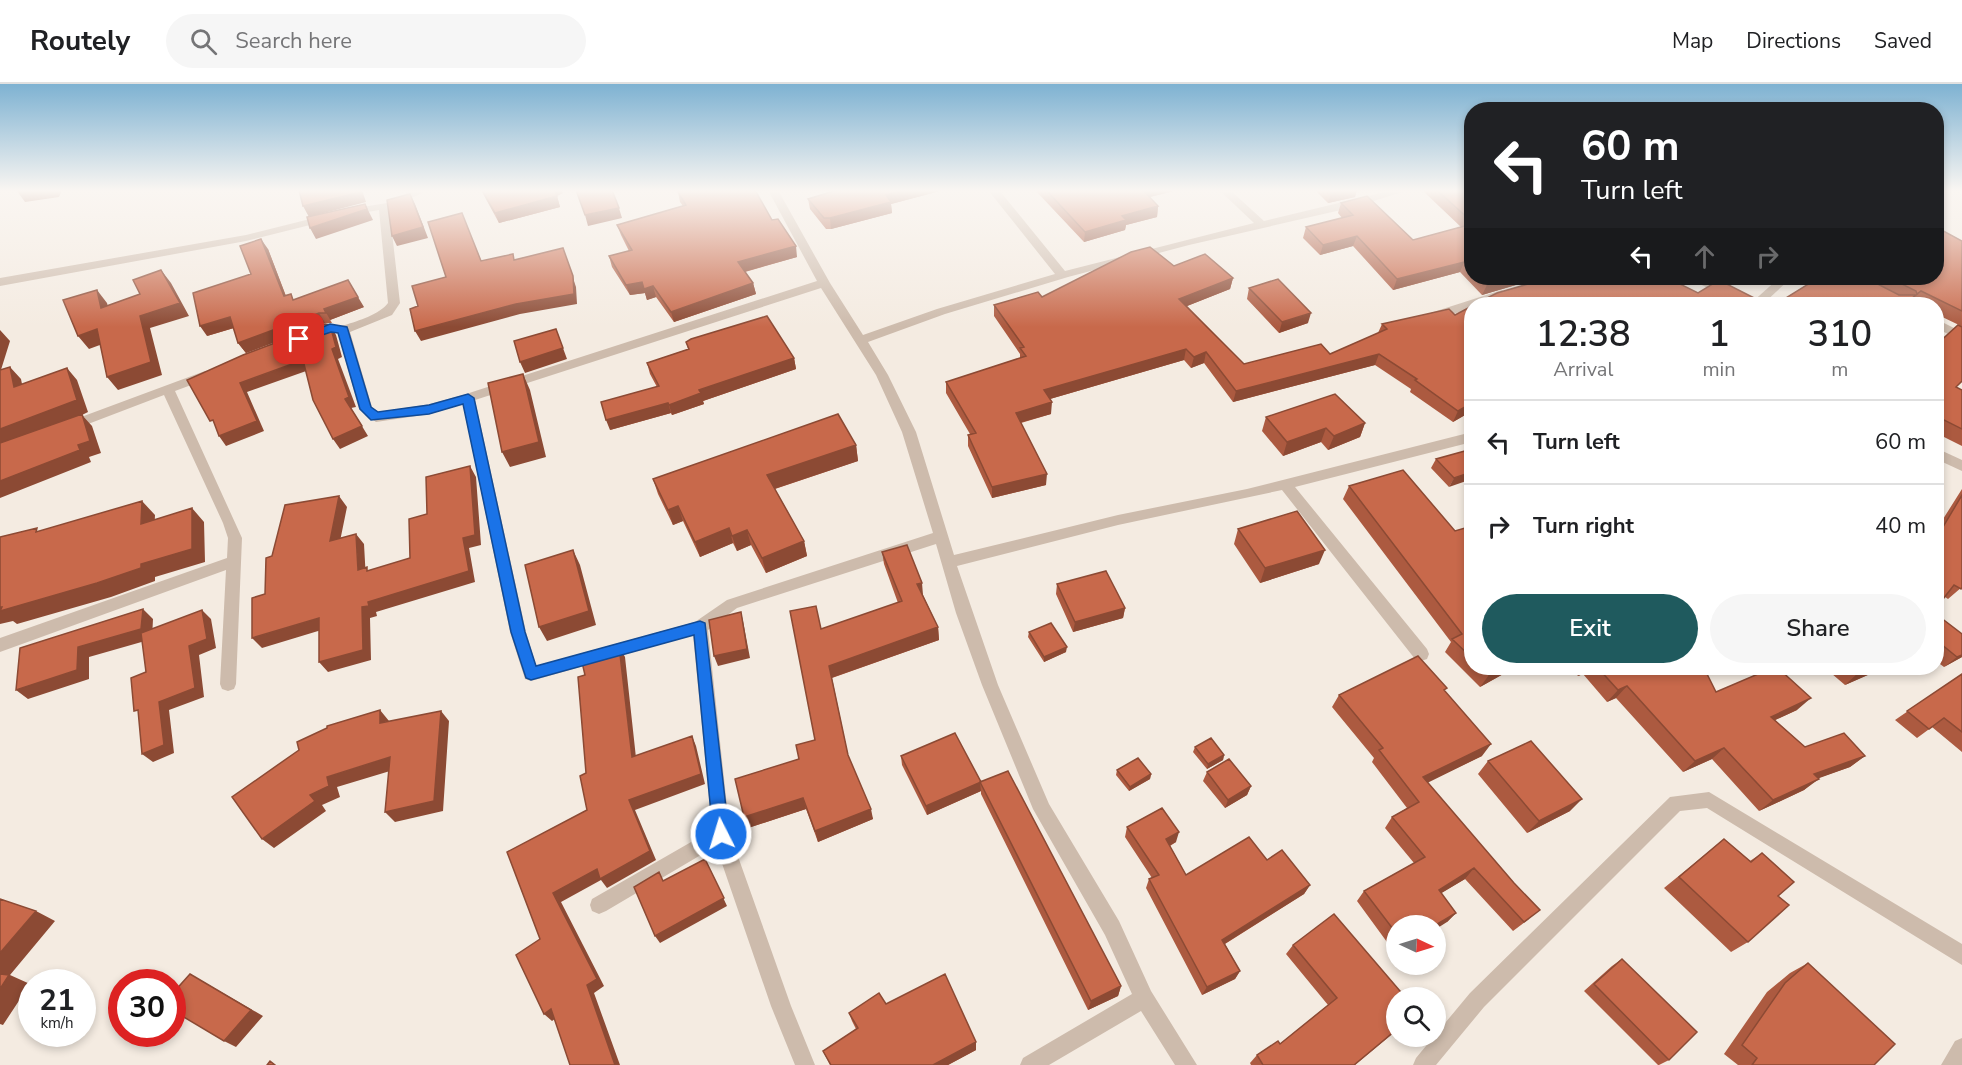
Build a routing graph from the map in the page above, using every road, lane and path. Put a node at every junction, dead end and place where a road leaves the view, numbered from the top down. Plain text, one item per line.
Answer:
1 (255, 236) edge
2 (387, 236) edge
3 (798, 236) edge
4 (1030, 236) edge
5 (1220, 236) edge
6 (1063, 276) junction
7 (0, 282) edge
8 (824, 283) junction
9 (1710, 285) edge
10 (1774, 285) edge
11 (1513, 290) edge
12 (1492, 297) edge
13 (1741, 297) edge
14 (1754, 297) edge
15 (1464, 306) edge
16 (1425, 319) edge
17 (1944, 327) edge
18 (343, 330) junction
19 (1962, 337) edge
20 (299, 339) edge
21 (861, 340) junction
22 (222, 368) edge
23 (168, 389) junction
24 (468, 398) junction
25 (60, 430) edge
26 (1464, 439) edge
27 (1944, 457) edge
28 (1962, 466) edge
29 (1285, 484) junction
30 (942, 536) junction
31 (234, 561) junction
32 (950, 562) junction
33 (700, 627) junction
34 (0, 645) edge
35 (1421, 654) dead end
36 (228, 684) dead end
37 (721, 834) junction
38 (599, 905) dead end
39 (1962, 955) edge
40 (1144, 998) junction
41 (1962, 1048) edge
42 (805, 1065) edge
43 (1030, 1065) edge
44 (1187, 1065) edge
45 (1423, 1065) edge
46 (1952, 1065) edge

1 - 7 street
2 - 18 street
3 - 8 street
4 - 6 street
5 - 6 street
6 - 21 street
8 - 21 street
8 - 24 street
9 - 13 street
10 - 14 street
11 - 12 street
15 - 16 street
17 - 19 street
18 - 20 street
18 - 24 street
21 - 30 street
22 - 23 street
23 - 25 street
23 - 31 street
24 - 33 street
26 - 29 street
27 - 28 street
29 - 32 street
29 - 35 street
30 - 32 street
30 - 33 street
31 - 34 street
31 - 36 street
32 - 40 street
33 - 37 street
37 - 38 street
37 - 42 street
39 - 45 street
40 - 43 street
40 - 44 street
41 - 46 street

